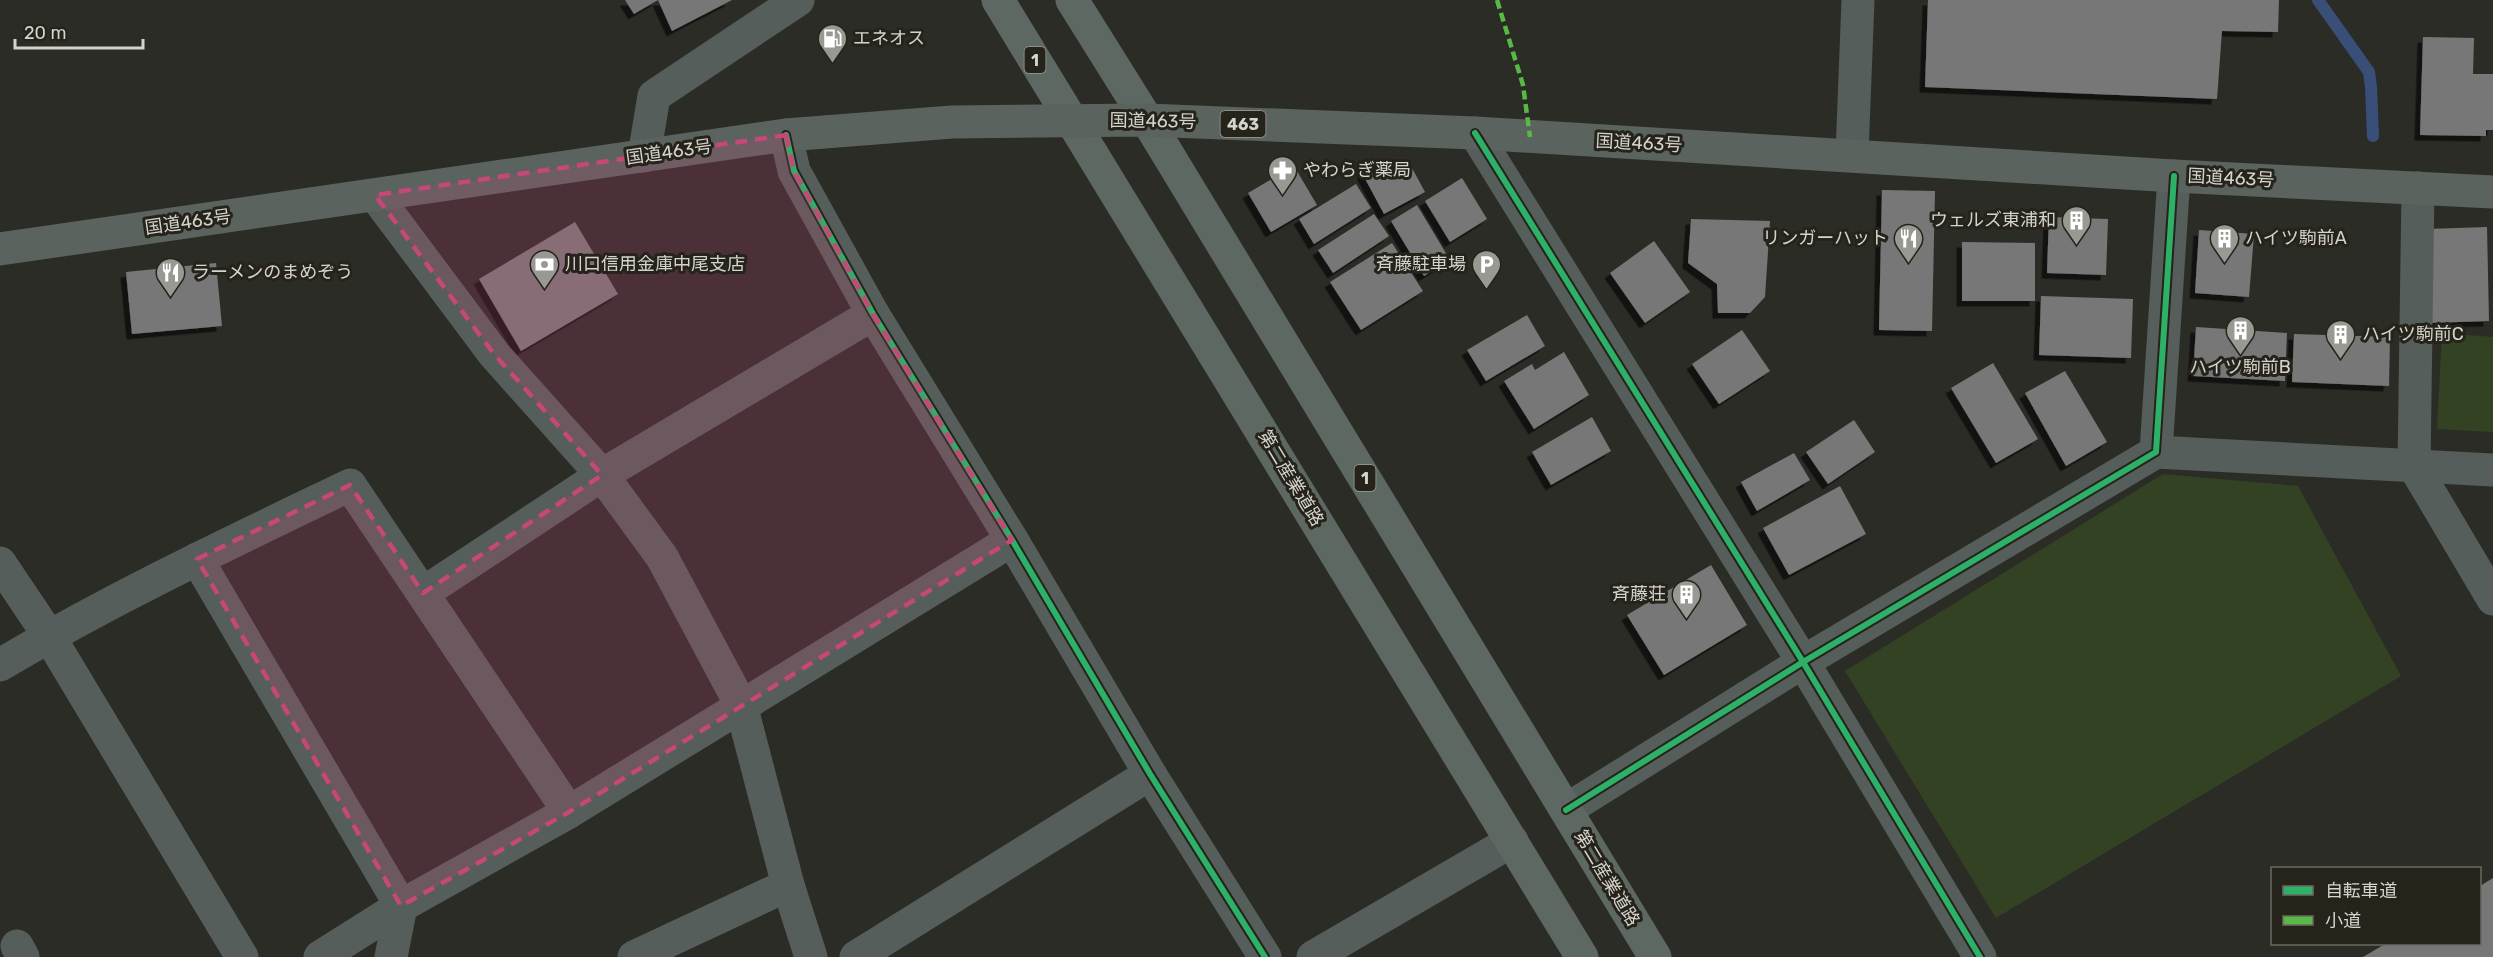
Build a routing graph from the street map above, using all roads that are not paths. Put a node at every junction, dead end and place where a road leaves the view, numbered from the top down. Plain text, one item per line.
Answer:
1 (798, 0) edge
2 (998, 0) edge
3 (1072, 0) edge
4 (1858, 0) edge
5 (1072, 120) junction
6 (1148, 120) junction
7 (1475, 133) junction
8 (786, 135) junction
9 (1852, 154) junction
10 (645, 156) junction
11 (2174, 176) junction
12 (2418, 188) junction
13 (2493, 192) edge
14 (375, 195) junction
15 (0, 249) edge
16 (873, 314) junction
17 (2156, 452) junction
18 (2414, 465) junction
19 (2493, 470) edge
20 (603, 475) junction
21 (1012, 540) junction
22 (197, 559) junction
23 (0, 563) edge
24 (423, 594) junction
25 (2493, 599) edge
26 (49, 636) junction
27 (1803, 662) junction
28 (0, 665) edge
29 (741, 705) junction
30 (1150, 774) junction
31 (1566, 810) junction
32 (568, 812) junction
33 (1512, 841) junction
34 (788, 885) junction
35 (401, 906) junction
36 (242, 957) edge
37 (320, 957) edge
38 (391, 957) edge
39 (634, 957) edge
40 (812, 957) edge
41 (856, 957) edge
42 (1265, 957) edge
43 (1312, 957) edge
44 (1582, 957) edge
45 (1655, 957) edge
46 (1980, 957) edge

1 - 10 street
2 - 5 main road, 第二産業道路 / 1
3 - 6 main road, 第二産業道路 / 1
4 - 9 street
5 - 6 highway, 国道463号 / 463
5 - 8 highway, 国道463号 / 463
5 - 33 main road, 第二産業道路 / 1
6 - 7 highway, 国道463号 / 463
6 - 31 main road, 第二産業道路 / 1
7 - 9 highway, 国道463号 / 463
7 - 27 street
8 - 10 highway, 国道463号 / 463
8 - 16 street
9 - 11 highway, 国道463号 / 463
10 - 14 highway, 国道463号 / 463
11 - 12 highway, 国道463号 / 463
11 - 17 street
12 - 13 highway, 国道463号 / 463
12 - 18 street
14 - 15 highway, 国道463号 / 463
14 - 20 street
16 - 20 street
16 - 21 street
17 - 18 street
17 - 27 street
18 - 19 street
18 - 25 street
20 - 24 street
20 - 29 street
21 - 29 street
21 - 30 street
22 - 24 street
22 - 26 street
22 - 35 street
23 - 26 street
24 - 32 street
26 - 28 street
26 - 36 street
27 - 31 street
27 - 46 street
29 - 32 street
29 - 34 street
30 - 41 street
30 - 42 street
31 - 45 main road, 第二産業道路 / 1
32 - 35 street
33 - 43 street
33 - 44 main road, 第二産業道路 / 1
34 - 39 street
34 - 40 street
35 - 37 street
35 - 38 street

